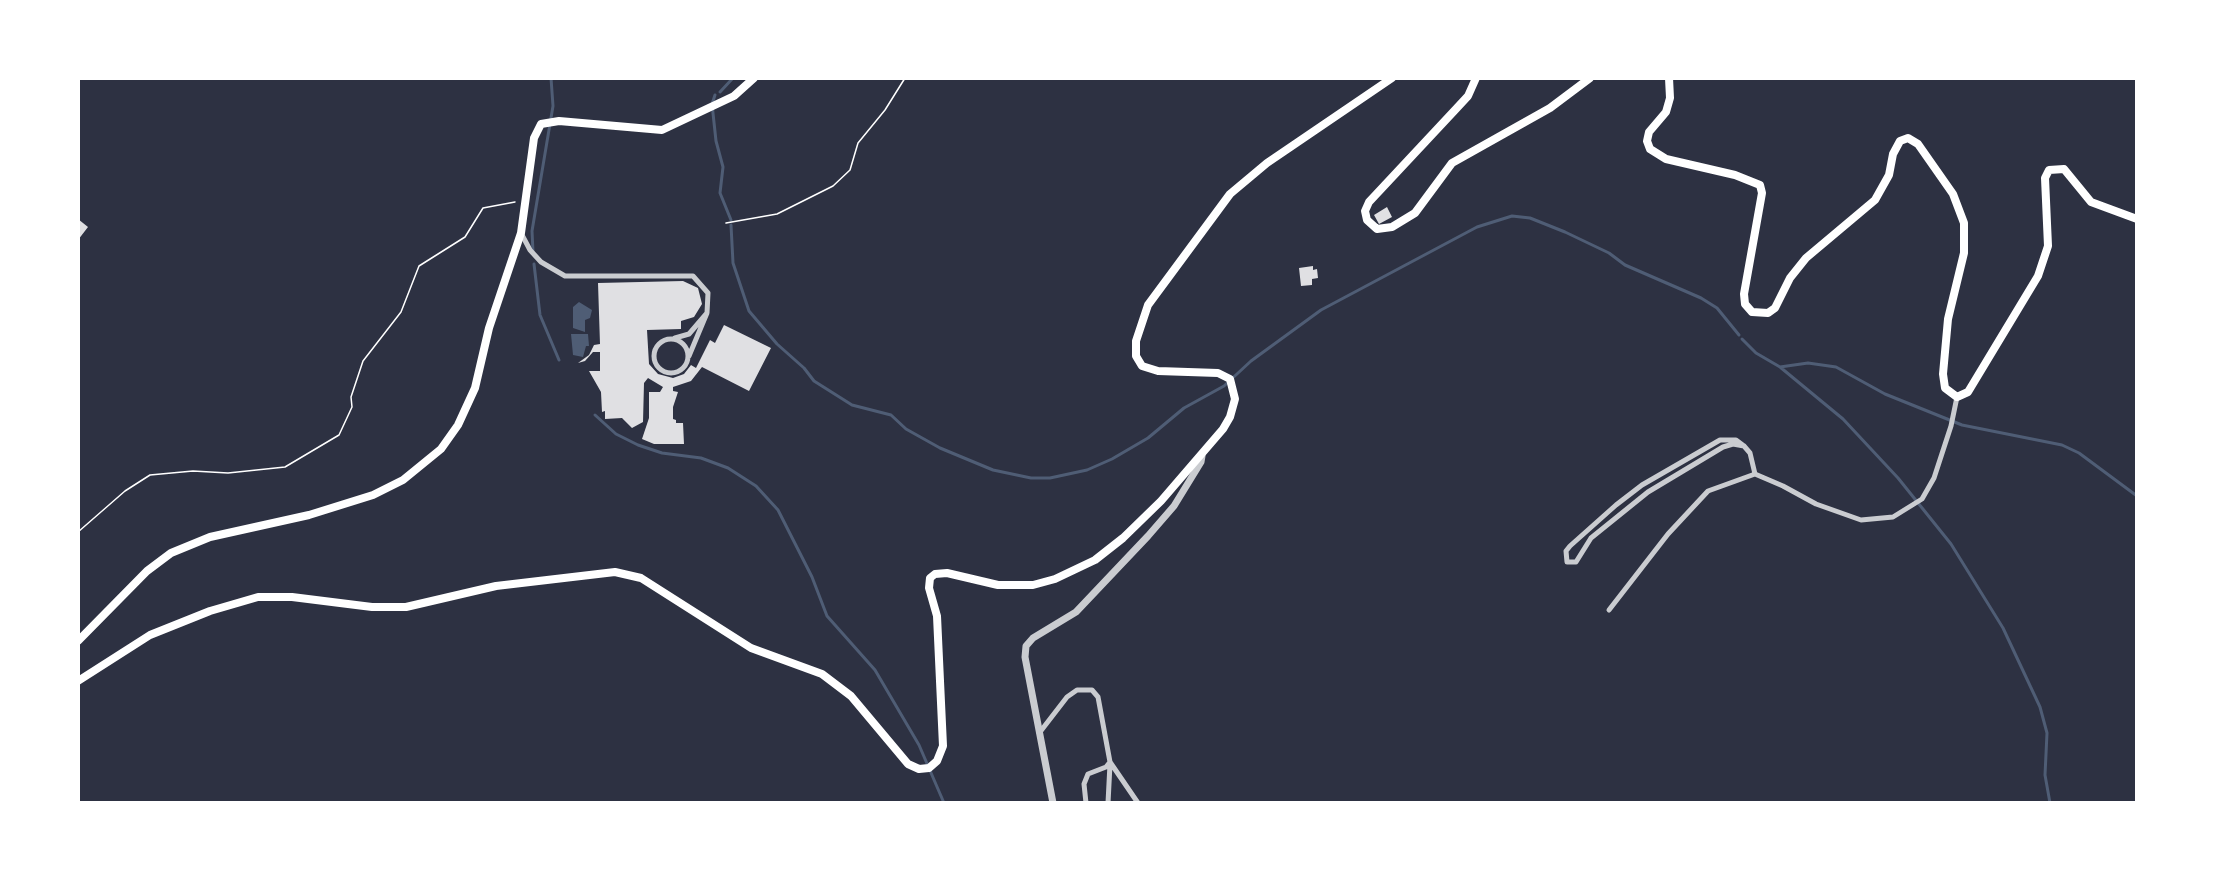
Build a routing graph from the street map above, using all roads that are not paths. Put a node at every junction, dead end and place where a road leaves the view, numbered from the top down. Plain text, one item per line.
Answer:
1 (754, 78) edge
2 (1392, 78) edge
3 (1476, 78) edge
4 (1590, 78) edge
5 (1669, 78) edge
6 (2137, 219) edge
7 (521, 233) junction
8 (707, 313) junction
9 (670, 339) junction
10 (687, 361) junction
11 (1958, 397) junction
12 (1743, 446) junction
13 (1202, 456) junction
14 (1755, 474) junction
15 (1609, 610) dead end
16 (78, 641) edge
17 (78, 681) edge
18 (1040, 732) junction
19 (1110, 762) junction
20 (1053, 803) edge
21 (1086, 803) edge
22 (1108, 803) edge
23 (1138, 803) edge

1 - 7 main road
2 - 13 main road
3 - 4 main road
5 - 11 main road
6 - 11 main road
7 - 8 street
7 - 16 main road
8 - 9 street
8 - 10 street
9 - 10 street
9 - 10 street
11 - 14 street
12 - 12 street
12 - 14 street
13 - 17 main road
13 - 18 street
14 - 15 street
18 - 19 street
18 - 20 street
19 - 21 street
19 - 22 street
19 - 23 street

